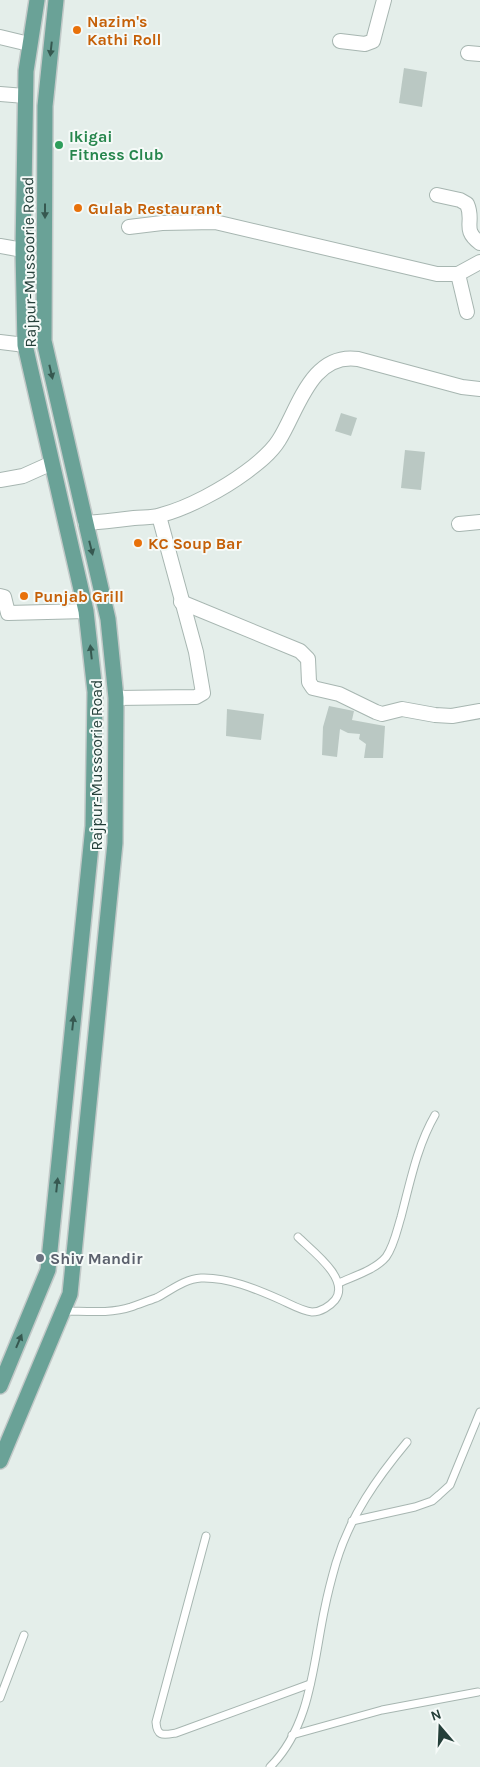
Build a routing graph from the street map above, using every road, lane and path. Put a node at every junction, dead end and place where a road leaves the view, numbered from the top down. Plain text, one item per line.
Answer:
1 (37, 0) edge
2 (56, 0) edge
3 (384, 0) edge
4 (0, 37) edge
5 (340, 41) dead end
6 (29, 44) junction
7 (0, 94) edge
8 (25, 96) junction
9 (437, 195) dead end
10 (130, 227) dead end
11 (480, 243) edge
12 (0, 246) edge
13 (23, 250) junction
14 (480, 262) edge
15 (458, 274) junction
16 (468, 312) dead end
17 (0, 342) edge
18 (25, 345) junction
19 (480, 389) edge
20 (52, 463) junction
21 (0, 480) edge
22 (159, 516) junction
23 (480, 522) edge
24 (85, 523) junction
25 (459, 524) dead end
26 (100, 586) junction
27 (81, 589) junction
28 (0, 596) edge
29 (181, 602) junction
30 (86, 611) junction
31 (116, 698) junction
32 (480, 711) edge
33 (434, 1115) dead end
34 (298, 1237) dead end
35 (339, 1282) junction
36 (63, 1311) junction
37 (0, 1386) edge
38 (480, 1412) edge
39 (407, 1442) dead end
40 (0, 1461) edge
41 (352, 1521) junction
42 (206, 1536) dead end
43 (24, 1634) dead end
44 (310, 1684) junction
45 (478, 1692) dead end
46 (0, 1698) edge
47 (292, 1735) junction
48 (270, 1767) edge

1 - 6 main road, Rajpur-Mussoorie Road
2 -> 24 main road, Rajpur-Mussoorie Road
3 - 5 street
4 - 6 street
6 - 8 main road, Rajpur-Mussoorie Road
7 - 8 street
8 - 13 main road, Rajpur-Mussoorie Road
9 - 11 street
10 - 15 street
12 - 13 street
13 - 18 main road, Rajpur-Mussoorie Road
14 - 15 street
15 - 16 street
17 - 18 street
18 - 20 main road, Rajpur-Mussoorie Road
19 - 22 street
20 - 21 street
20 - 27 main road, Rajpur-Mussoorie Road
22 - 24 street
22 - 29 street
23 - 25 street
24 -> 26 main road, Rajpur-Mussoorie Road
26 - 27 main road
26 - 31 main road, Rajpur-Mussoorie Road
27 - 30 main road, Rajpur-Mussoorie Road
28 - 30 street
29 - 31 street
29 - 32 street
37 -> 30 main road, Rajpur-Mussoorie Road
31 - 36 main road, Rajpur-Mussoorie Road
33 - 35 lane
34 - 35 lane
35 - 36 lane
36 - 40 main road, Rajpur-Mussoorie Road
38 - 41 lane
39 - 41 lane
41 - 44 lane
42 - 44 lane
43 - 46 lane
44 - 47 lane
45 - 47 lane
47 - 48 lane

